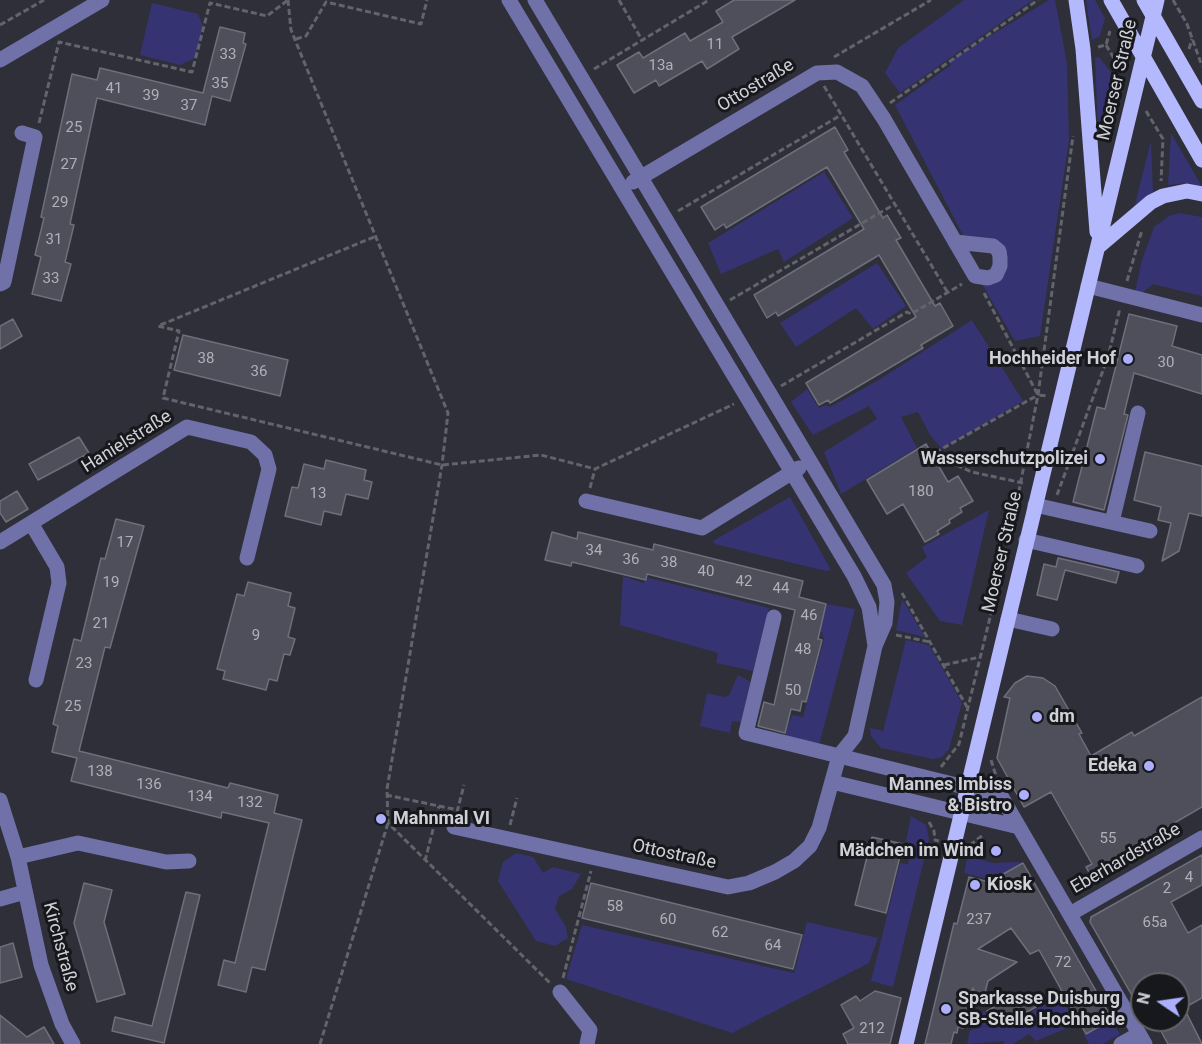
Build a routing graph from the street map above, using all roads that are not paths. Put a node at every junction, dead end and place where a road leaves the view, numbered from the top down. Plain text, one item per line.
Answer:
1 (102, 0) edge
2 (509, 0) edge
3 (535, 0) edge
4 (1076, 0) edge
5 (1111, 0) edge
6 (1144, 0) edge
7 (1155, 8) edge
8 (1143, 57) junction
9 (0, 60) edge
10 (1202, 101) edge
11 (29, 135) road end
12 (1202, 160) edge
13 (641, 178) junction
14 (622, 189) junction
15 (1202, 194) edge
16 (956, 242) junction
17 (1098, 247) junction
18 (0, 284) edge
19 (1089, 286) junction
20 (1202, 315) edge
21 (1138, 413) dead end
22 (809, 461) junction
23 (792, 473) junction
24 (586, 501) dead end
25 (1035, 505) junction
26 (1112, 522) junction
27 (31, 523) junction
28 (1150, 531) dead end
29 (1026, 540) junction
30 (0, 542) edge
31 (247, 558) dead end
32 (1137, 566) dead end
33 (774, 617) dead end
34 (1008, 619) junction
35 (1052, 629) dead end
36 (875, 646) junction
37 (36, 680) dead end
38 (839, 756) junction
39 (832, 782) junction
40 (968, 786) junction
41 (0, 800) edge
42 (962, 813) junction
43 (454, 827) road end
44 (1019, 827) junction
45 (1202, 838) edge
46 (18, 857) junction
47 (189, 861) dead end
48 (25, 892) junction
49 (0, 899) edge
50 (1070, 914) junction
51 (560, 992) road end
52 (1142, 1039) edge
53 (73, 1044) edge
54 (587, 1044) edge
55 (906, 1044) edge
56 (1121, 1044) edge

1 - 9 street
2 - 14 street, Ottostraße
3 - 13 street, Ottostraße
4 - 17 main road
5 - 8 main road
6 - 7 main road
7 - 8 main road, Moerser Straße
7 - 10 main road
8 - 12 main road
8 - 17 main road, Moerser Straße
11 - 18 street
13 - 14 street, Ottostraße
13 - 16 street, Ottostraße
13 - 22 street, Ottostraße
14 - 23 street, Ottostraße
15 - 17 main road
16 - 16 street, Ottostraße
17 - 19 main road, Moerser Straße
19 - 20 street
19 - 25 main road, Moerser Straße
21 - 26 street
22 - 23 street
22 - 36 street, Ottostraße
23 - 24 street
23 - 36 street, Ottostraße
25 - 26 street
25 - 29 main road, Moerser Straße
26 - 28 street
27 - 30 street, Hanielstraße
27 - 31 street, Hanielstraße
27 - 37 street
29 - 32 street
29 - 34 main road, Moerser Straße
33 - 38 street
34 - 35 street
34 - 40 main road, Moerser Straße
36 - 38 street, Ottostraße
38 - 39 street, Ottostraße
38 - 40 street
39 - 42 street
39 - 43 street, Ottostraße
40 - 42 main road, Moerser Straße
40 - 44 street
41 - 46 street, Kirchstraße
42 - 44 street
42 - 55 main road, Moerser Straße
44 - 50 street
45 - 50 street, Eberhardstraße
46 - 47 street
46 - 48 street, Kirchstraße
48 - 49 street
48 - 53 street, Kirchstraße
50 - 52 street
51 - 54 street
52 - 56 street

